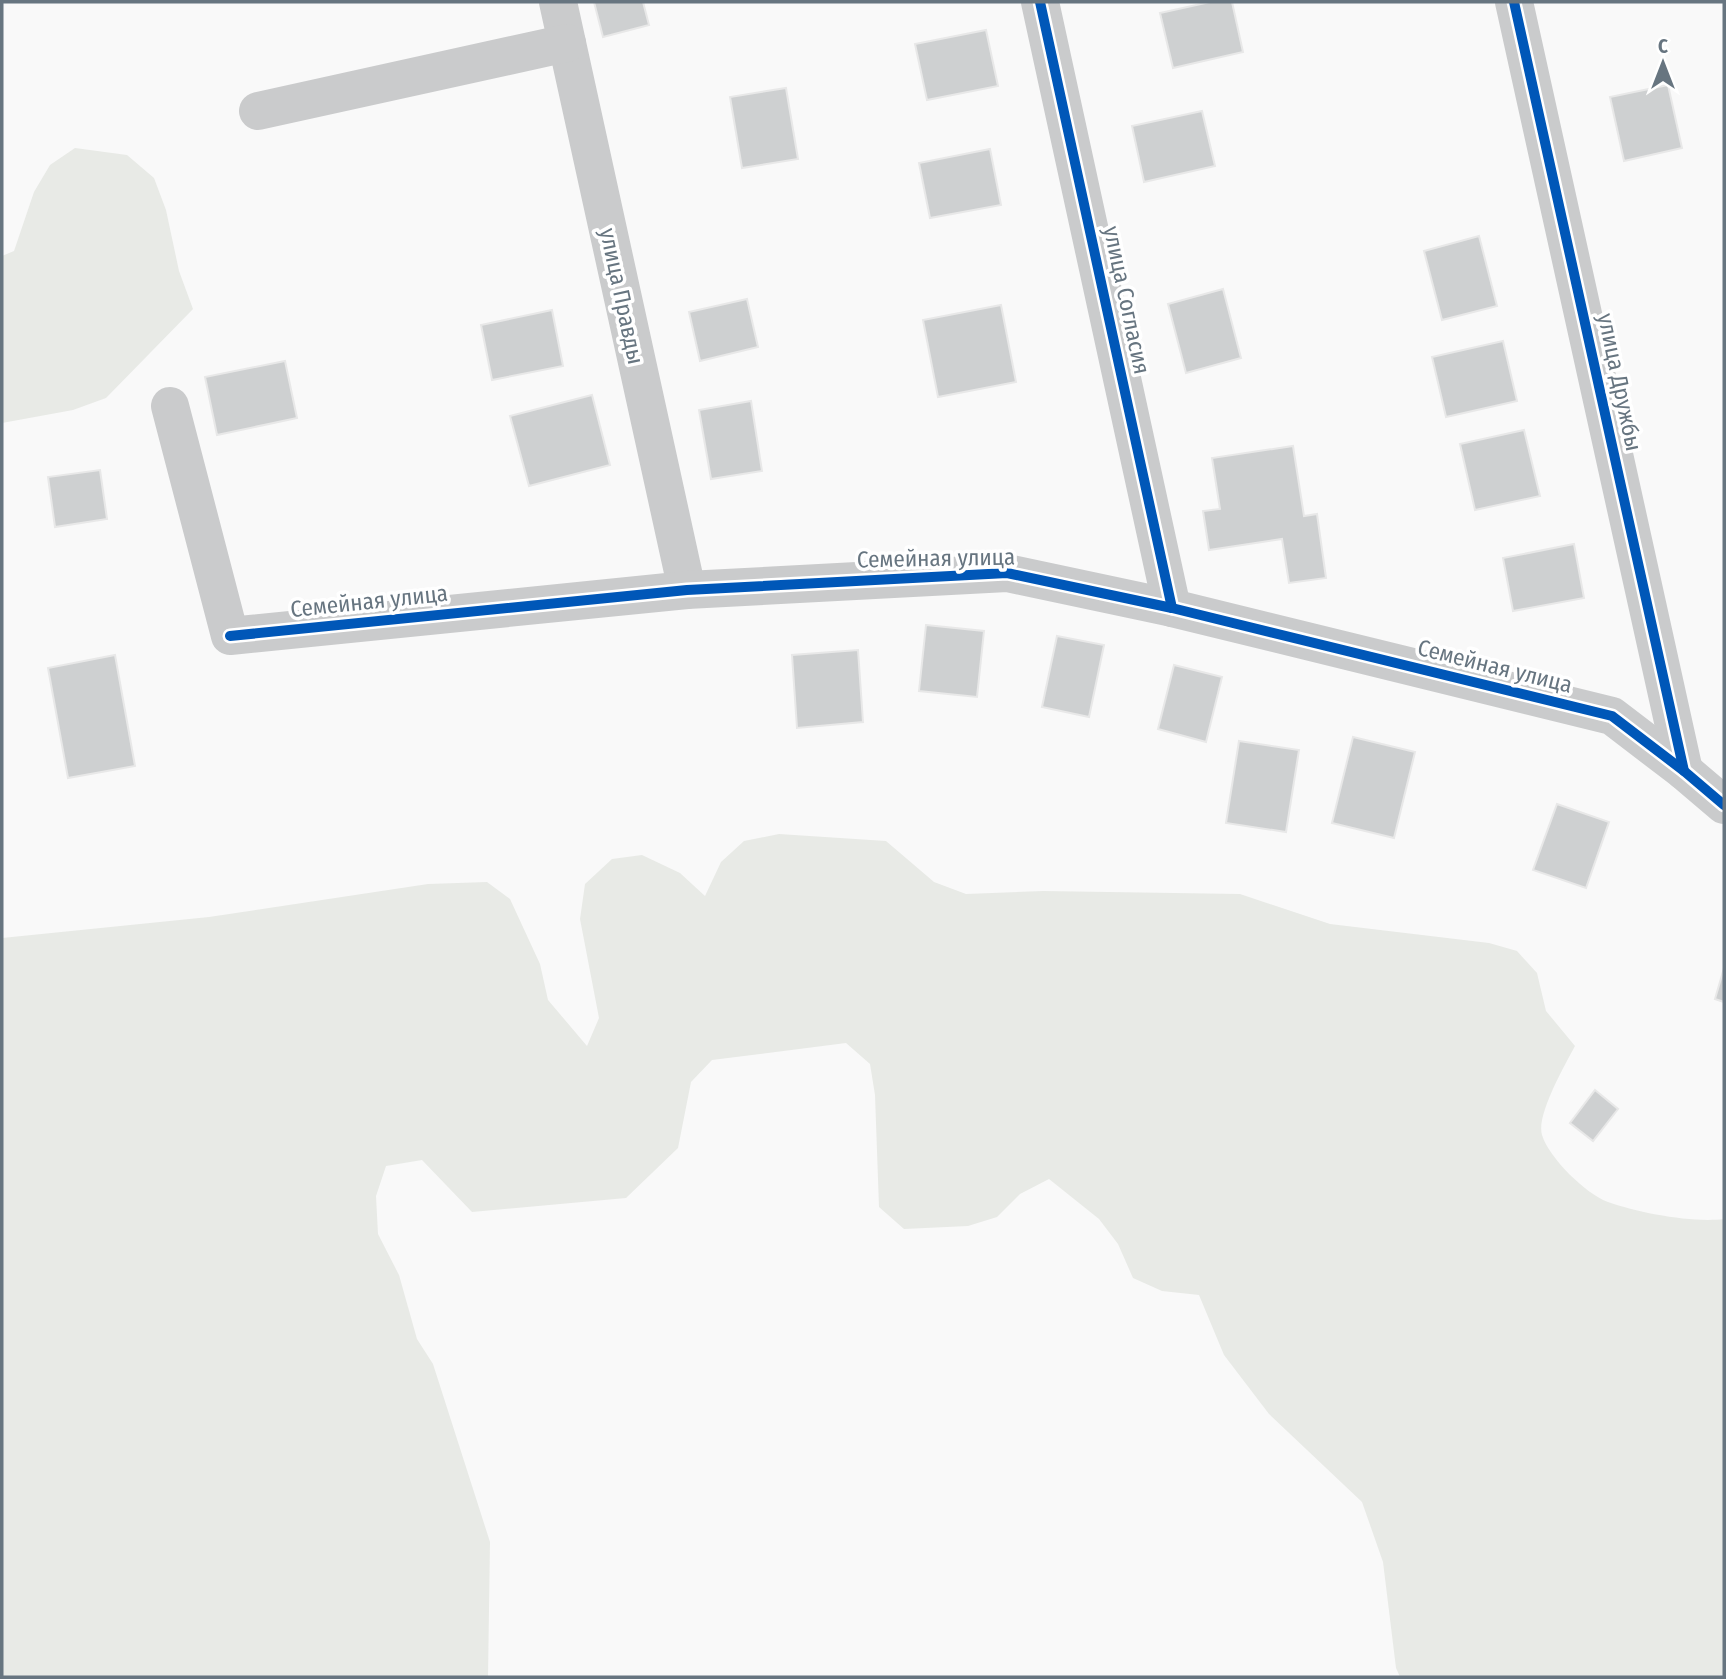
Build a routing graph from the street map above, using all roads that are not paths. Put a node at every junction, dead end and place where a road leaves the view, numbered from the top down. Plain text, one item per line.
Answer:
1 (558, 2) edge
2 (1040, 2) edge
3 (1514, 2) edge
4 (567, 43) junction
5 (258, 111) dead end
6 (170, 406) dead end
7 (687, 590) junction
8 (1172, 608) junction
9 (1684, 771) junction
10 (1724, 805) edge

1 - 4 street, улица Правды
2 - 8 street, улица Согласия
3 - 9 street, улица Дружбы
4 - 5 street
4 - 7 street, улица Правды
6 - 7 street, Семейная улица
7 - 8 street, Семейная улица
8 - 9 street, Семейная улица
9 - 10 street, Семейная улица

